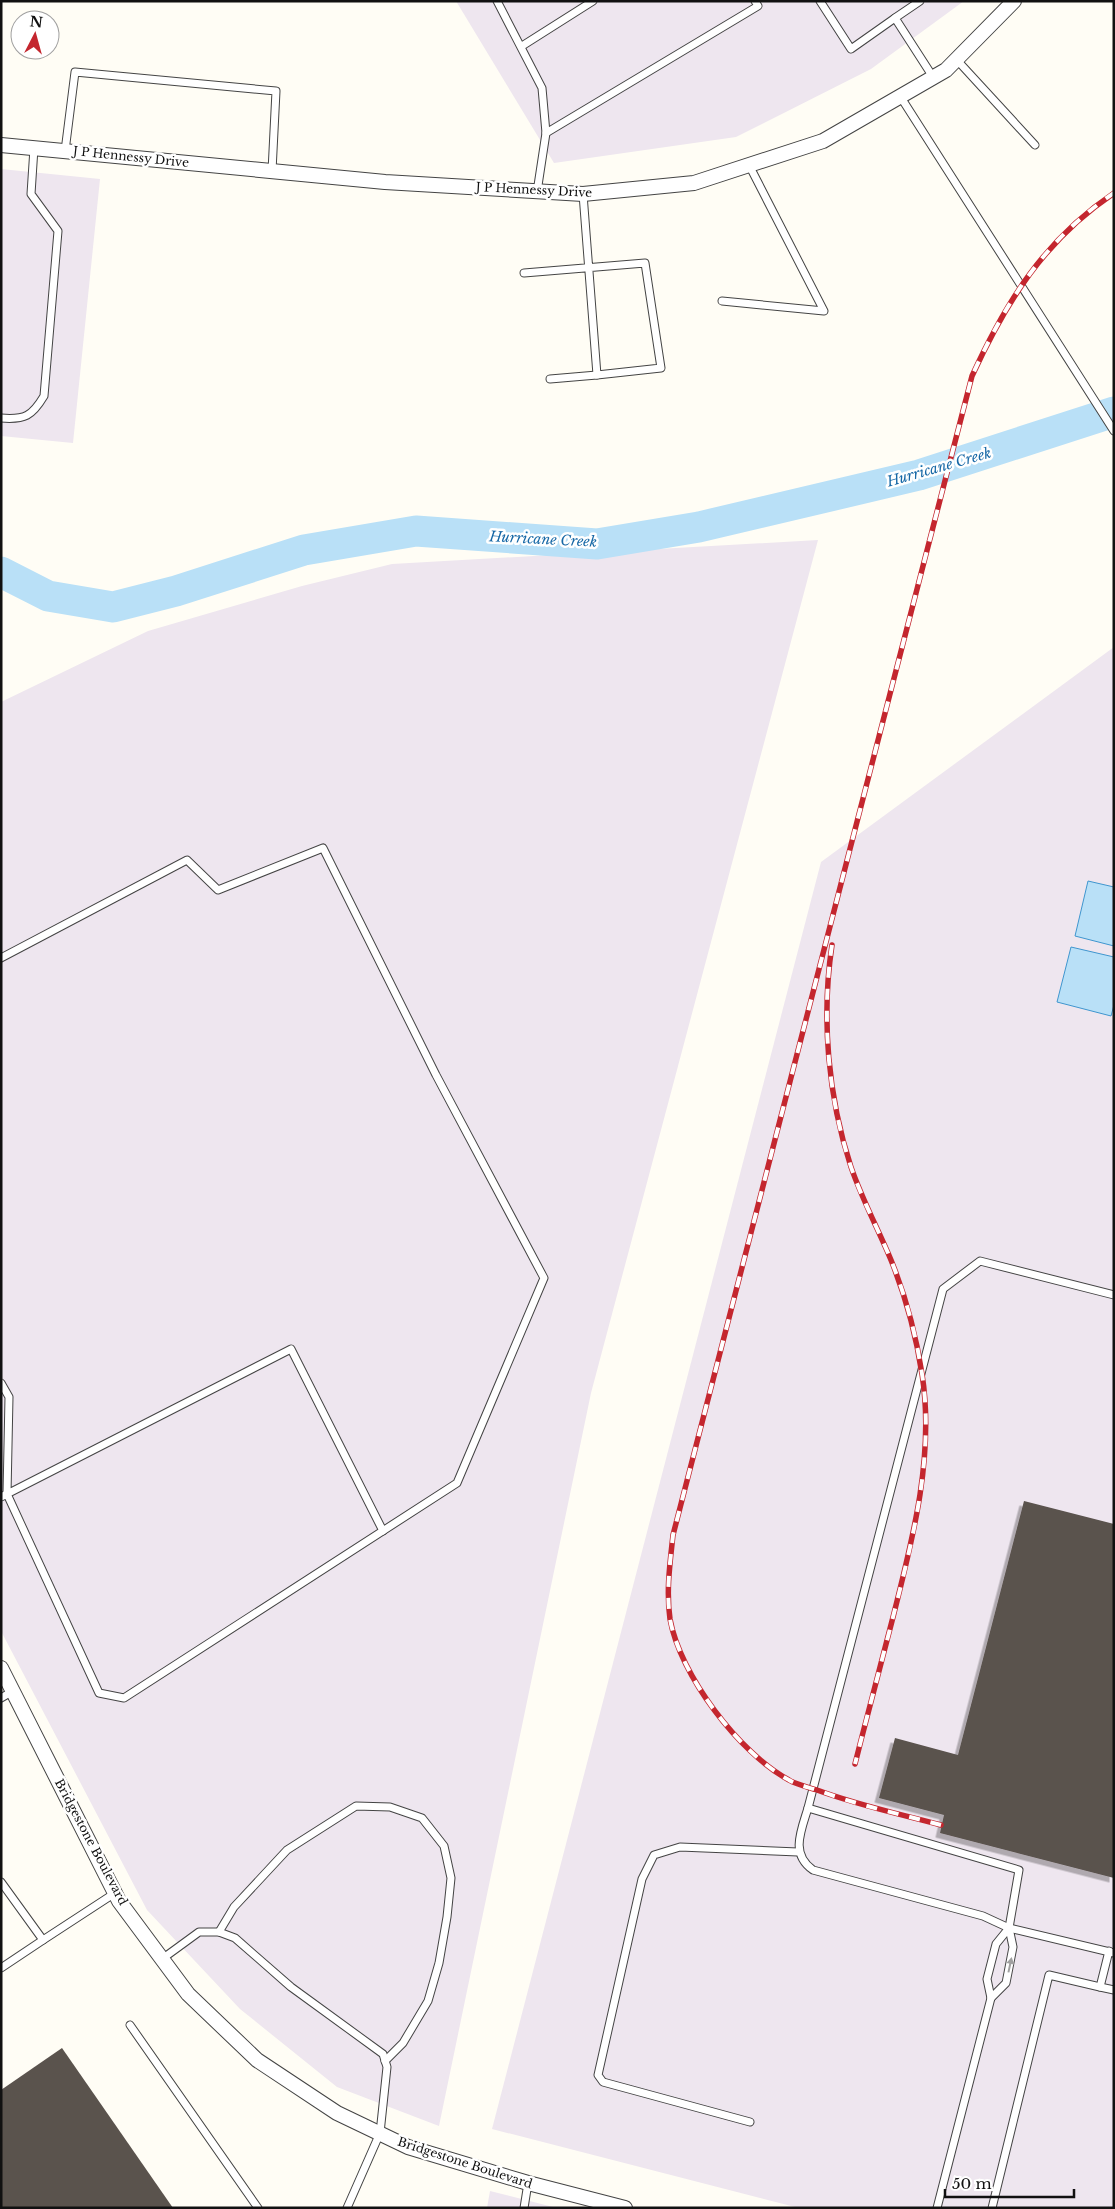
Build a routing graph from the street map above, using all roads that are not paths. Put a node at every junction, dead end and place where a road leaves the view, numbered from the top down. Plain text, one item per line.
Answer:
1 (497, 1) edge
2 (593, 1) edge
3 (755, 1) edge
4 (820, 1) edge
5 (920, 1) edge
6 (1014, 1) edge
7 (895, 18) junction
8 (522, 46) junction
9 (956, 59) junction
10 (933, 77) junction
11 (900, 96) junction
12 (546, 133) junction
13 (1, 145) edge
14 (1035, 145) dead end
15 (34, 148) junction
16 (66, 151) junction
17 (749, 165) junction
18 (272, 171) junction
19 (537, 192) junction
20 (583, 194) junction
21 (589, 269) junction
22 (524, 273) dead end
23 (722, 301) dead end
24 (596, 376) junction
25 (550, 379) dead end
26 (1, 418) edge
27 (1112, 428) edge
28 (1, 958) edge
29 (1114, 1295) edge
30 (1, 1383) edge
31 (4, 1496) edge
32 (383, 1531) junction
33 (1, 1668) edge
34 (7, 1694) edge
35 (808, 1808) junction
36 (798, 1852) junction
37 (1, 1882) edge
38 (114, 1893) junction
39 (1009, 1928) junction
40 (218, 1932) junction
41 (43, 1940) junction
42 (1112, 1952) edge
43 (162, 1958) junction
44 (1, 1968) edge
45 (1100, 1987) junction
46 (1114, 1990) edge
47 (991, 1998) junction
48 (130, 2025) dead end
49 (385, 2061) junction
50 (750, 2122) dead end
51 (380, 2134) junction
52 (528, 2183) junction
53 (258, 2208) edge
54 (347, 2208) edge
55 (524, 2208) edge
56 (625, 2208) edge
57 (937, 2208) edge
58 (992, 2208) edge

1 - 8 lane
2 - 8 lane
3 - 12 lane
4 - 7 lane
5 - 7 lane
6 - 9 street, J P Hennessy Drive
7 - 10 lane
8 - 12 lane
9 - 10 street, J P Hennessy Drive
9 - 14 lane
10 - 11 street, J P Hennessy Drive
11 - 17 street, J P Hennessy Drive
11 - 27 lane
12 - 19 lane
13 - 15 street, J P Hennessy Drive
15 - 16 street, J P Hennessy Drive
15 - 26 lane
16 - 18 street, J P Hennessy Drive
16 - 18 lane
17 - 20 street, J P Hennessy Drive
17 - 23 lane
18 - 19 street, J P Hennessy Drive
19 - 20 street, J P Hennessy Drive
20 - 21 lane
21 - 22 lane
21 - 24 lane
21 - 24 lane
24 - 25 lane
28 - 32 lane
29 - 35 lane
30 - 31 lane
31 - 32 lane
31 - 32 lane
33 - 34 street, Bridgestone Boulevard
34 - 38 street, Bridgestone Boulevard
35 - 36 lane
35 - 39 lane
36 - 39 lane
36 - 50 lane
37 - 41 lane
38 - 41 lane
38 - 43 street, Bridgestone Boulevard
39 - 42 lane
39 - 47 lane
47 -> 39 lane
40 - 43 lane
40 - 49 lane
40 - 49 lane
41 - 44 lane
42 - 45 lane
43 - 51 street, Bridgestone Boulevard
45 - 46 lane
45 - 58 lane
47 - 57 lane
48 - 53 lane
49 - 51 lane
51 - 52 street, Bridgestone Boulevard
51 - 54 lane
52 - 55 lane
52 - 56 street, Bridgestone Boulevard

